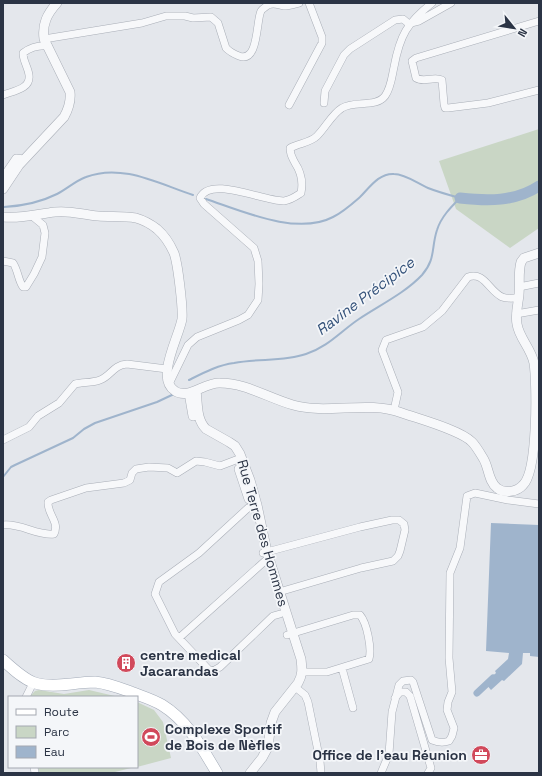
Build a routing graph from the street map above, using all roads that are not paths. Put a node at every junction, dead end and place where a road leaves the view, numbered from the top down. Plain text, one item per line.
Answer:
1 (57, 3) edge
2 (299, 3) edge
3 (309, 3) edge
4 (432, 3) edge
5 (451, 3) edge
6 (539, 20) edge
7 (409, 24) junction
8 (46, 42) junction
9 (539, 90) edge
10 (3, 95) edge
11 (324, 104) dead end
12 (289, 105) dead end
13 (24, 159) junction
14 (3, 176) edge
15 (3, 189) edge
16 (32, 216) junction
17 (3, 217) edge
18 (539, 253) edge
19 (3, 261) edge
20 (539, 284) edge
21 (519, 287) junction
22 (518, 298) junction
23 (539, 310) edge
24 (516, 314) junction
25 (167, 369) junction
26 (169, 384) junction
27 (192, 392) junction
28 (394, 410) junction
29 (3, 440) edge
30 (239, 459) junction
31 (539, 504) edge
32 (254, 506) junction
33 (3, 525) edge
34 (265, 555) junction
35 (279, 592) junction
36 (280, 614) junction
37 (290, 634) junction
38 (179, 638) junction
39 (3, 660) edge
40 (342, 668) junction
41 (303, 671) junction
42 (33, 683) junction
43 (295, 687) junction
44 (26, 696) edge
45 (395, 699) junction
46 (353, 708) dead end
47 (217, 773) edge
48 (250, 773) edge
49 (320, 773) edge
50 (381, 773) edge
51 (428, 773) edge

1 - 8 street
2 - 8 street
3 - 12 street
4 - 7 street
5 - 7 street
6 - 9 street
7 - 11 street
7 - 26 street
8 - 10 street
8 - 13 street
13 - 14 street
13 - 15 street
16 - 17 street
16 - 19 street
16 - 25 street
18 - 21 street
20 - 21 street
21 - 22 street
22 - 24 street
22 - 28 street
23 - 24 street
24 - 28 street
25 - 26 street
25 - 29 street
26 - 27 street
27 - 28 street
27 - 30 street, Rue Terre des Hommes
30 - 32 street, Rue Terre des Hommes
30 - 33 street
31 - 45 street
32 - 34 street, Rue Terre des Hommes
32 - 38 street
34 - 35 street, Rue Terre des Hommes
34 - 35 street
34 - 36 street, Rue Terre des Hommes
34 - 38 street
35 - 37 street, Rue Terre des Hommes
36 - 37 street, Rue Terre des Hommes
36 - 38 street
37 - 40 street
37 - 41 street, Rue Terre des Hommes
39 - 42 main road
40 - 41 street
40 - 46 street
41 - 43 street
42 - 44 street
42 - 47 main road
43 - 48 street
43 - 49 street
45 - 50 street
45 - 51 street

